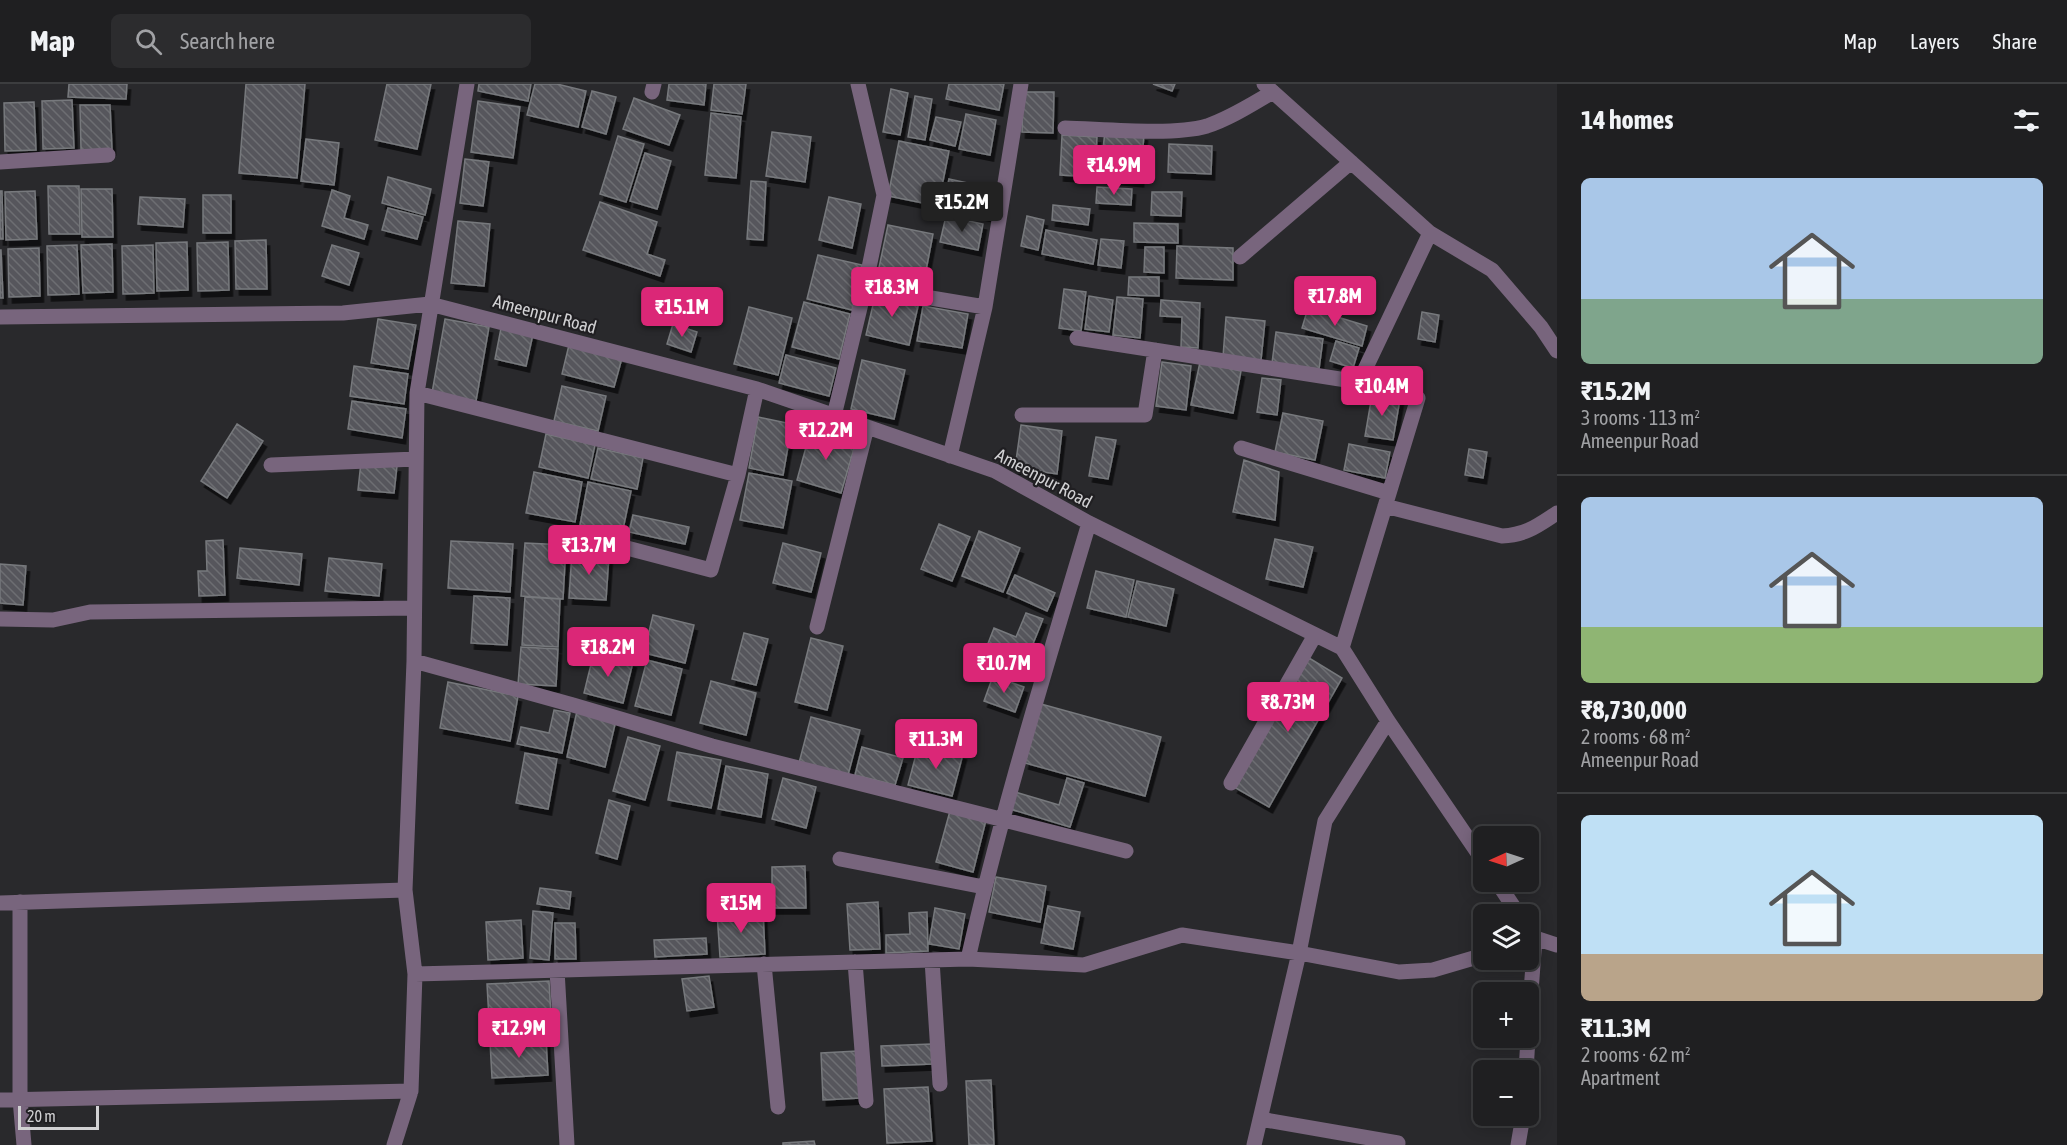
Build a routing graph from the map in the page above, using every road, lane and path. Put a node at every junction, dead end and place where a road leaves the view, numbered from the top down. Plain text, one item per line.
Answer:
1 (467, 84) edge
2 (858, 84) edge
3 (1021, 84) edge
4 (1269, 88) edge
5 (1065, 128) dead end
6 (108, 155) dead end
7 (0, 162) edge
8 (1351, 162) junction
9 (1430, 233) junction
10 (1240, 257) dead end
11 (865, 287) junction
12 (430, 304) junction
13 (986, 307) junction
14 (0, 317) edge
15 (1077, 338) dead end
16 (1155, 350) junction
17 (1557, 351) edge
18 (1359, 382) junction
19 (758, 389) junction
20 (417, 393) junction
21 (1022, 415) dead end
22 (834, 416) junction
23 (867, 427) junction
24 (1241, 448) dead end
25 (950, 456) junction
26 (416, 459) junction
27 (271, 465) dead end
28 (738, 475) junction
29 (1387, 500) junction
30 (1557, 513) edge
31 (1089, 524) junction
32 (581, 536) dead end
33 (414, 608) junction
34 (0, 620) edge
35 (817, 627) dead end
36 (1315, 635) junction
37 (1342, 648) junction
38 (414, 661) junction
39 (1388, 721) junction
40 (1231, 783) dead end
41 (1002, 820) junction
42 (1473, 846) edge
43 (1126, 851) dead end
44 (840, 859) dead end
45 (984, 887) junction
46 (405, 890) junction
47 (20, 902) junction
48 (0, 903) edge
49 (1539, 939) edge
50 (1557, 945) edge
51 (1299, 953) junction
52 (1473, 958) edge
53 (968, 959) junction
54 (932, 960) junction
55 (855, 962) junction
56 (764, 964) junction
57 (557, 970) junction
58 (415, 974) junction
59 (940, 1084) dead end
60 (411, 1091) junction
61 (0, 1100) edge
62 (20, 1100) junction
63 (866, 1101) dead end
64 (778, 1107) dead end
65 (1260, 1119) junction
66 (1521, 1126) edge
67 (1398, 1143) dead end
68 (24, 1145) edge
69 (394, 1145) edge
70 (567, 1145) edge
71 (1254, 1145) edge
72 (1518, 1145) edge

1 - 12 street
2 - 11 street
3 - 13 street
4 - 5 street
4 - 8 street
6 - 7 street
8 - 9 street
8 - 10 street
9 - 17 street
9 - 18 street
11 - 13 street
11 - 22 street
12 - 14 street
12 - 19 street, Ameenpur Road
12 - 20 street
13 - 25 street
15 - 16 street
16 - 18 street
16 - 21 street
18 - 29 street
19 - 22 street, Ameenpur Road
19 - 28 street
20 - 26 street
20 - 28 street
22 - 23 street, Ameenpur Road
23 - 25 street, Ameenpur Road
23 - 35 street
24 - 29 street
25 - 31 street, Ameenpur Road
26 - 27 street
26 - 33 street
28 - 32 street
29 - 30 street
29 - 37 street
31 - 36 street, Ameenpur Road
31 - 41 street
33 - 34 street
33 - 38 street
36 - 37 street, Ameenpur Road
36 - 40 street
37 - 39 street
38 - 41 street
38 - 46 street
39 - 42 street
39 - 51 street
41 - 43 street
41 - 45 street
44 - 45 street
45 - 53 street
46 - 47 street
46 - 58 street
47 - 48 street
47 - 62 street
49 - 50 street
51 - 52 street
51 - 53 street
51 - 65 street
53 - 54 street
54 - 55 street
54 - 59 street
55 - 56 street
55 - 63 street
56 - 57 street
56 - 64 street
57 - 58 street
57 - 70 street
58 - 60 street
60 - 62 street
60 - 69 street
61 - 62 street
62 - 68 street
65 - 67 street
65 - 71 street
66 - 72 street

